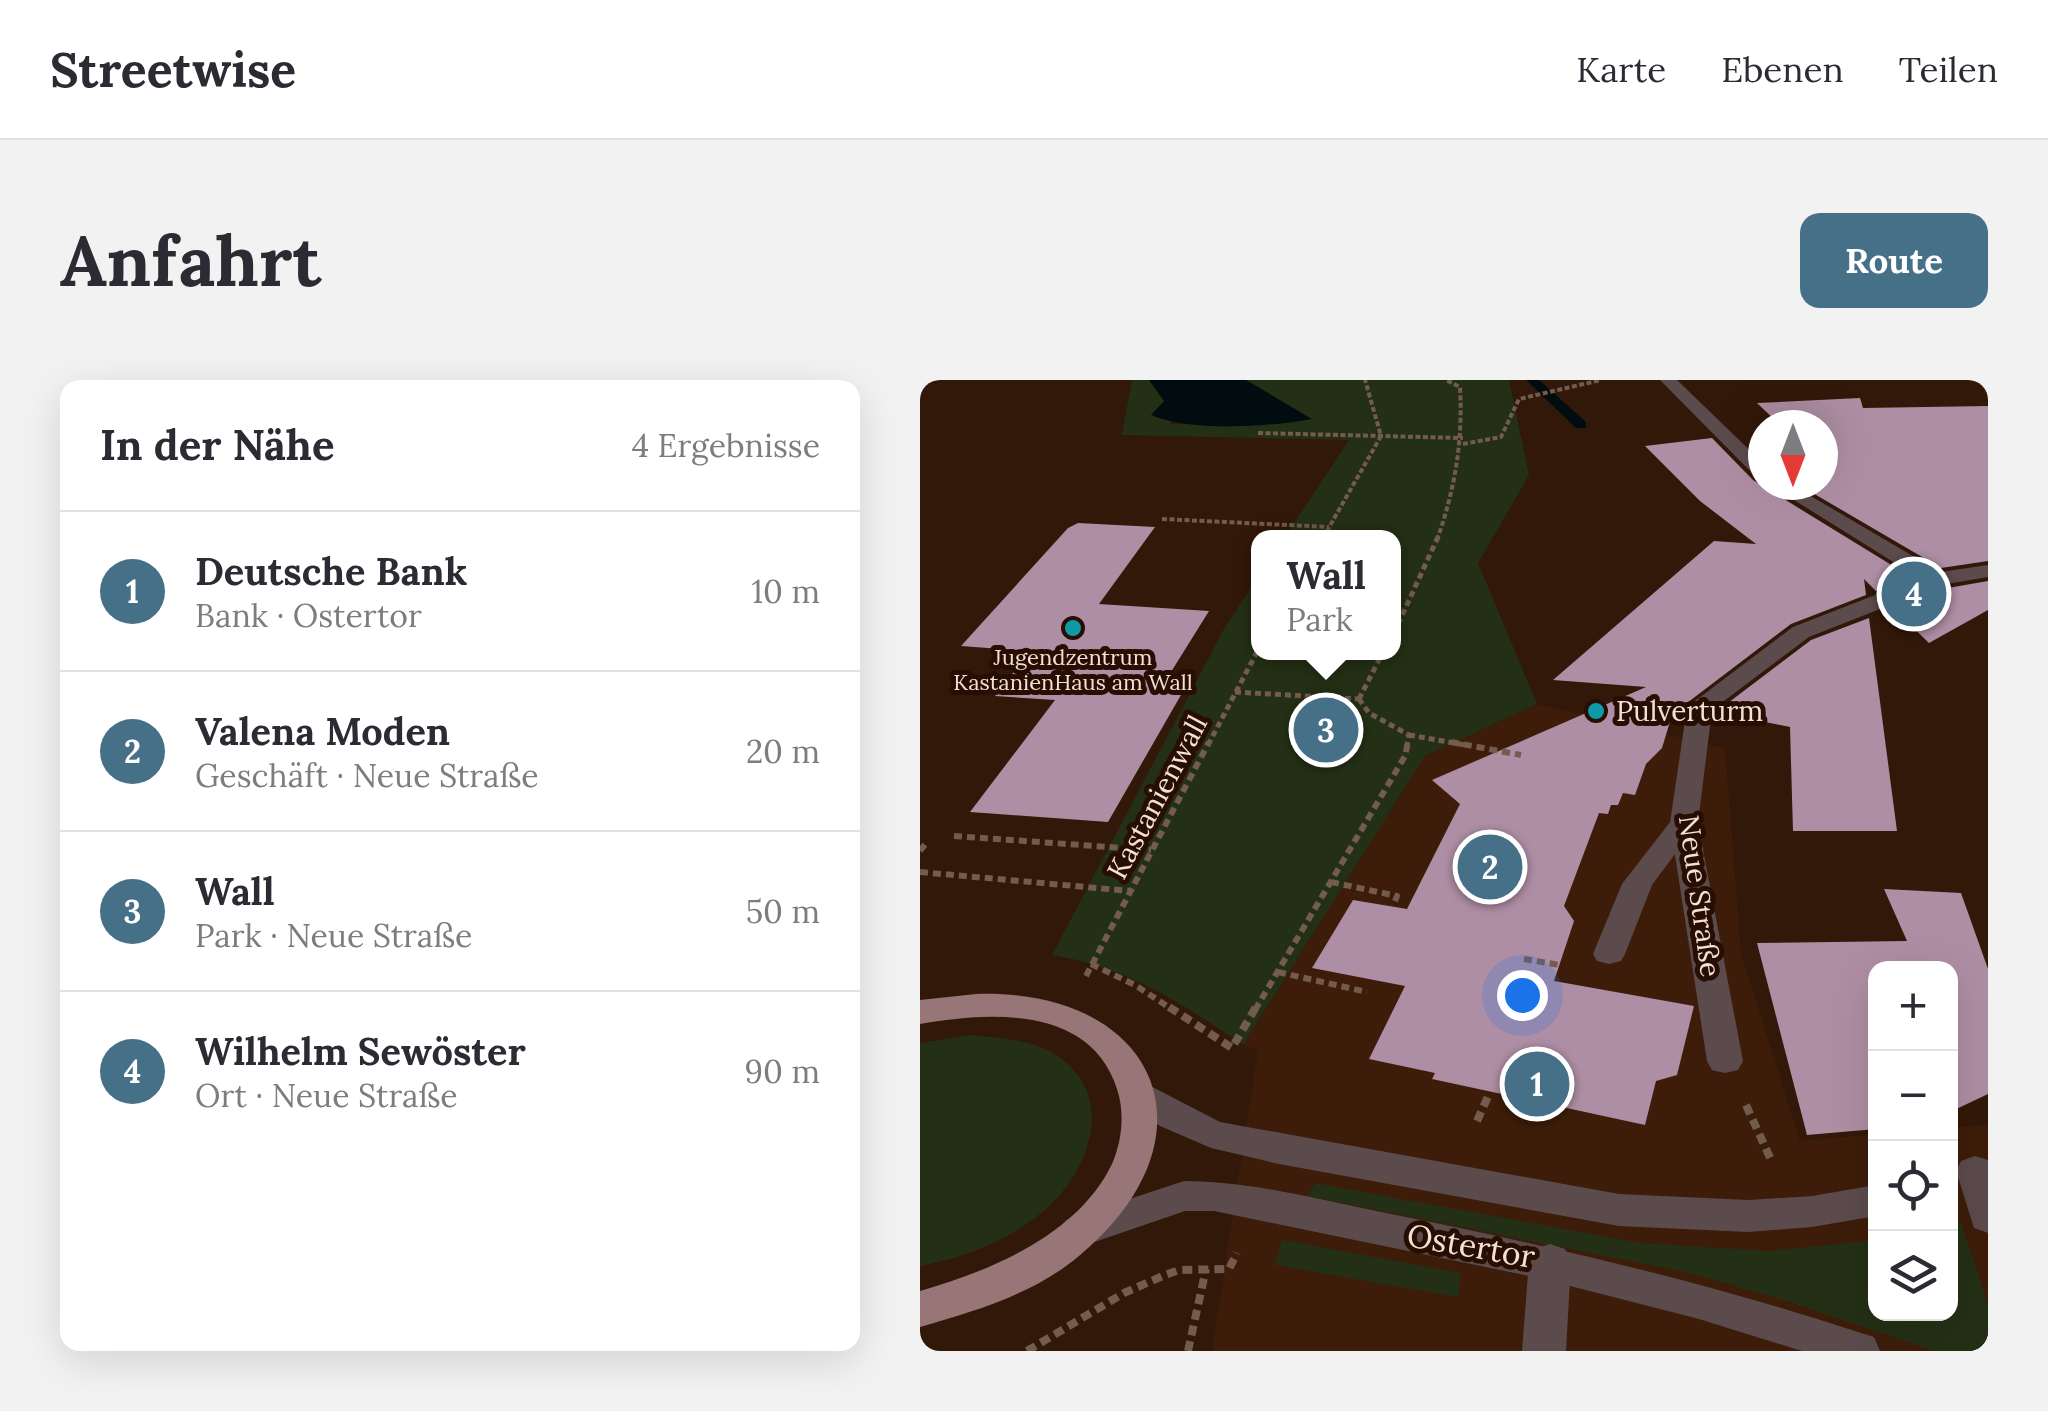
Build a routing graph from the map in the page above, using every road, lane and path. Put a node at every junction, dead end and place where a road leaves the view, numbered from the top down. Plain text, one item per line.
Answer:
1 (1365, 380) edge
2 (1446, 380) edge
3 (1601, 380) edge
4 (1668, 380) edge
5 (1258, 433) dead end
6 (1381, 436) junction
7 (1463, 441) junction
8 (1748, 458) edge
9 (1804, 500) edge
10 (1162, 519) dead end
11 (1328, 528) joint
12 (1988, 571) edge
13 (1936, 579) junction
14 (1401, 620) edge
15 (1253, 660) edge
16 (1379, 660) edge
17 (1235, 692) junction
18 (1358, 699) junction
19 (1409, 734) junction
20 (1521, 755) dead end
21 (1684, 824) junction
22 (954, 836) dead end
23 (927, 842) dead end
24 (1151, 850) junction
25 (920, 851) edge
26 (920, 872) edge
27 (1031, 873) dead end
28 (1026, 882) junction
29 (1331, 882) junction
30 (1130, 891) junction
31 (1393, 906) dead end
32 (1609, 954) dead end
33 (1278, 972) junction
34 (1367, 992) dead end
35 (920, 1012) edge
36 (1725, 1061) joint
37 (1490, 1092) dead end
38 (1139, 1093) junction
39 (1477, 1120) dead end
40 (1971, 1169) edge
41 (1868, 1201) edge
42 (1796, 1213) junction
43 (1988, 1217) edge
44 (1080, 1231) junction
45 (1550, 1261) junction
46 (920, 1309) edge
47 (1027, 1351) edge
48 (1188, 1351) edge
49 (1544, 1351) edge
50 (1858, 1351) edge

1 - 6 path
2 - 7 path
3 - 7 path
4 - 8 street
5 - 6 path
6 - 7 path
6 - 11 path
7 - 14 path
9 - 13 street
10 - 11 path
12 - 13 street, Neue Straße
13 - 21 street, Neue Straße
15 - 17 path, Kastanienwall
16 - 18 path
17 - 18 path
17 - 24 path, Kastanienwall
18 - 19 path
19 - 20 path
19 - 29 path
21 - 32 street
21 - 36 street, Neue Straße
22 - 24 path
23 - 25 path
24 - 30 path, Kastanienwall
26 - 28 path
27 - 28 path
28 - 30 path
29 - 31 path
29 - 33 path
30 - 33 path, Kastanienwall
33 - 34 path
35 - 38 main road, Ostertor
36 - 42 path
37 - 39 path
38 - 42 street, Ostertor
38 - 44 main road, Ostertor
40 - 43 street
41 - 42 street, Ostertor
44 - 45 street, Ostertor
44 - 46 main road, Ostertor
45 - 49 street
45 - 50 street, Ostertor
47 - 48 path

